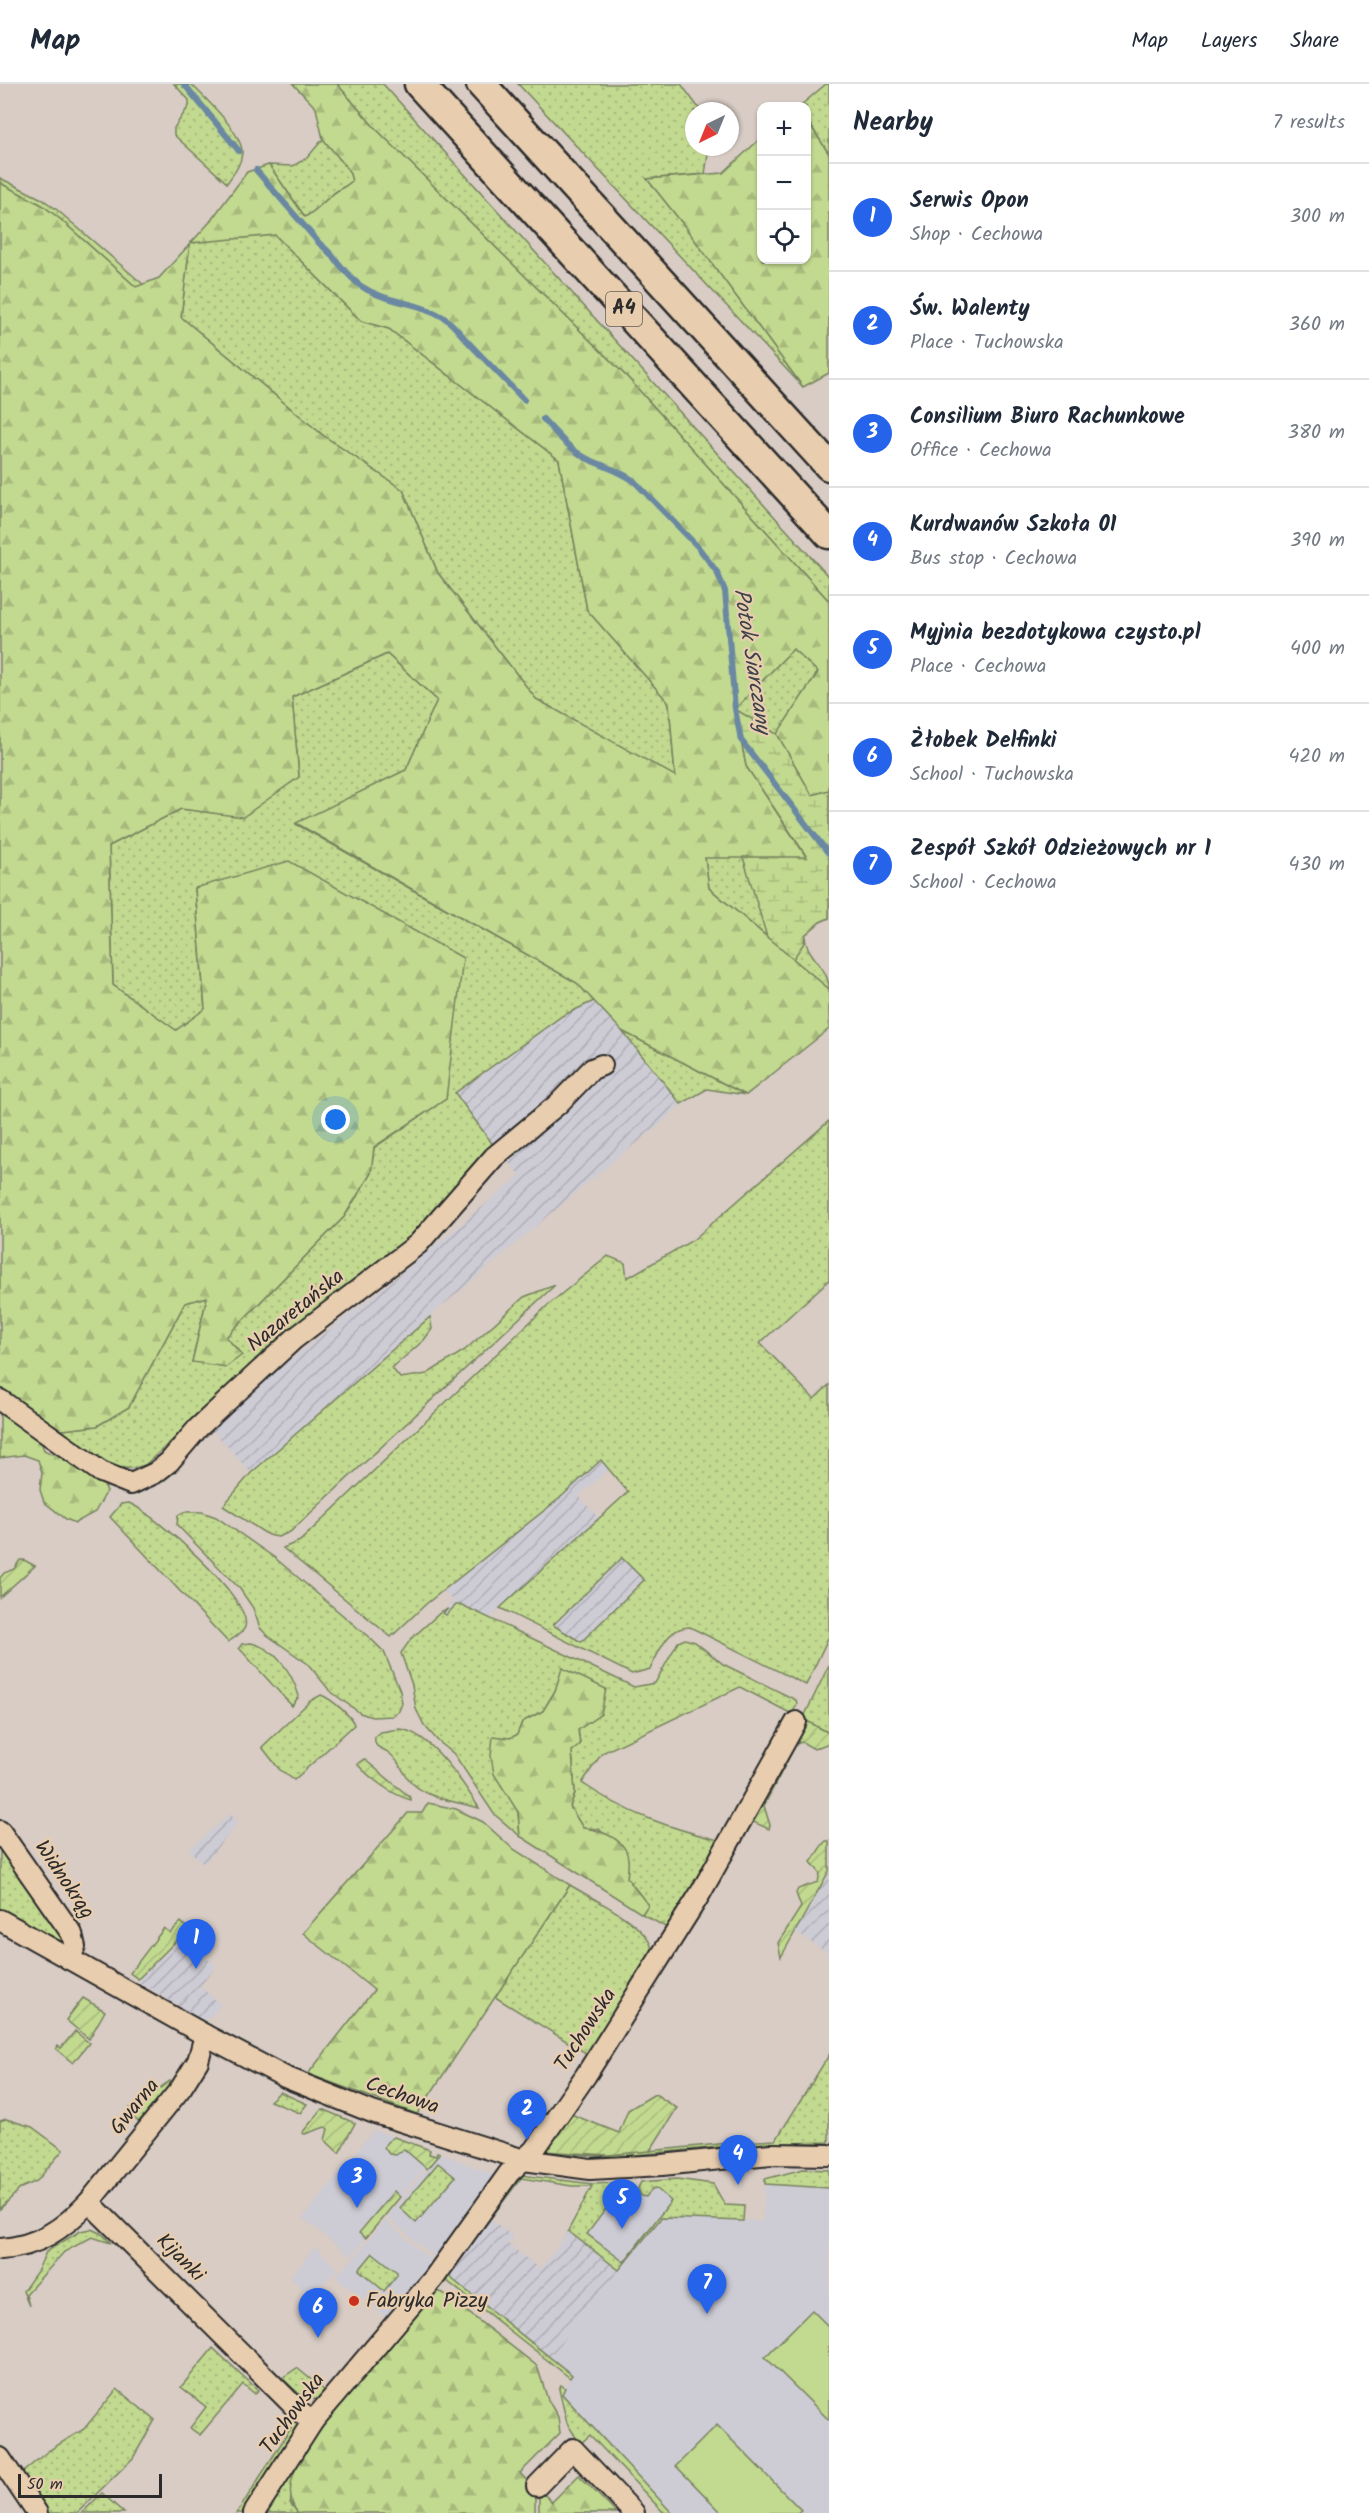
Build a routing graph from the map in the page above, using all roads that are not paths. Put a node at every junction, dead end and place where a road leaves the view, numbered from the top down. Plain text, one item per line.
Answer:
1 (419, 84) edge
2 (481, 84) edge
3 (829, 466) edge
4 (829, 534) edge
5 (602, 1065) dead end
6 (0, 1400) edge
7 (796, 1722) dead end
8 (0, 1831) edge
9 (0, 1920) edge
10 (69, 1959) junction
11 (205, 2036) junction
12 (829, 2155) edge
13 (524, 2160) junction
14 (89, 2202) junction
15 (0, 2249) edge
16 (313, 2421) junction
17 (0, 2458) edge
18 (537, 2486) dead end
19 (38, 2513) edge
20 (254, 2513) edge
21 (634, 2513) edge

1 - 4 highway, A4
2 - 3 highway, A4
5 - 6 street, Nazaretańska
7 - 13 street, Tuchowska
8 - 10 street, Widnokrąg
9 - 10 street, Cechowa
10 - 11 street, Cechowa
11 - 13 street, Cechowa
11 - 14 street, Gwarna
12 - 13 street, Cechowa
13 - 16 street, Tuchowska
14 - 15 street
14 - 16 street, Kijanki
16 - 20 street, Tuchowska
17 - 19 street
18 - 21 street

